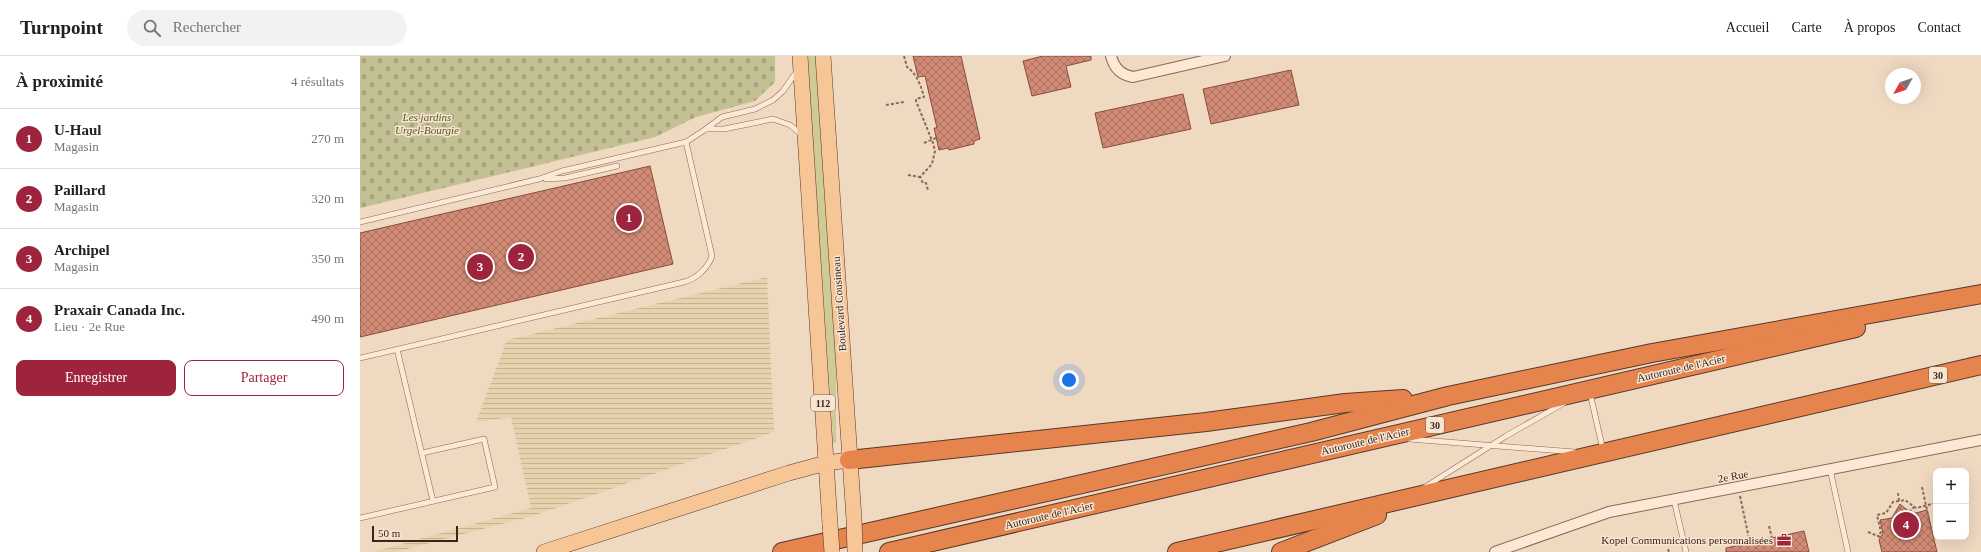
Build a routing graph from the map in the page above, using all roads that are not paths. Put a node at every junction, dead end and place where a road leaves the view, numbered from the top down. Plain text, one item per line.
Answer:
1 (823, 56) edge
2 (1111, 56) edge
3 (1225, 56) edge
4 (800, 60) edge
5 (706, 128) junction
6 (806, 138) junction
7 (686, 142) junction
8 (617, 166) dead end
9 (539, 179) junction
10 (360, 222) edge
11 (1981, 294) edge
12 (1981, 299) edge
13 (396, 349) junction
14 (360, 358) edge
15 (1981, 365) edge
16 (1589, 390) junction
17 (1448, 396) junction
18 (1382, 438) junction
19 (1981, 440) edge
20 (1490, 446) junction
21 (422, 453) junction
22 (1603, 453) junction
23 (850, 460) junction
24 (826, 463) junction
25 (1830, 469) junction
26 (1441, 490) junction
27 (1405, 499) junction
28 (1674, 500) junction
29 (433, 501) junction
30 (1388, 509) dead end
31 (360, 518) edge
32 (544, 552) edge
33 (782, 552) edge
34 (832, 552) edge
35 (856, 552) edge
36 (889, 552) edge
37 (1177, 552) edge
38 (1281, 552) edge
39 (1495, 552) edge
40 (1686, 552) edge
41 (1848, 552) edge

1 - 23 main road, Boulevard Cousineau / 112
2 - 3 street
4 - 5 lane
4 - 6 main road, Boulevard Cousineau / 112
5 - 6 lane
5 - 7 lane
6 - 24 main road, Boulevard Cousineau / 112
7 - 9 lane
7 - 13 lane
8 - 9 lane
9 - 10 lane
11 - 17 highway
12 - 16 highway, Autoroute de l'Acier / 30
13 - 14 lane
13 - 21 lane
15 - 22 highway, 30
16 - 18 highway, Autoroute de l'Acier / 30
16 - 20 lane
16 - 22 lane
17 - 23 highway
17 - 33 highway
18 - 20 lane
18 - 36 highway, Autoroute de l'Acier / 30
19 - 25 street, 2e Rue
20 - 22 lane
20 - 27 lane
21 - 29 lane
21 - 29 lane
22 - 26 highway, 30
23 - 24 main road
23 - 35 main road, Boulevard Cousineau / 112, bridge
24 - 32 main road
24 - 34 main road, Boulevard Cousineau / 112, bridge
25 - 28 street, 2e Rue
25 - 41 lane
26 - 27 highway, 30
26 - 38 highway
27 - 30 lane
27 - 37 highway, 30
28 - 39 street, 2e Rue
28 - 40 lane
29 - 31 lane

